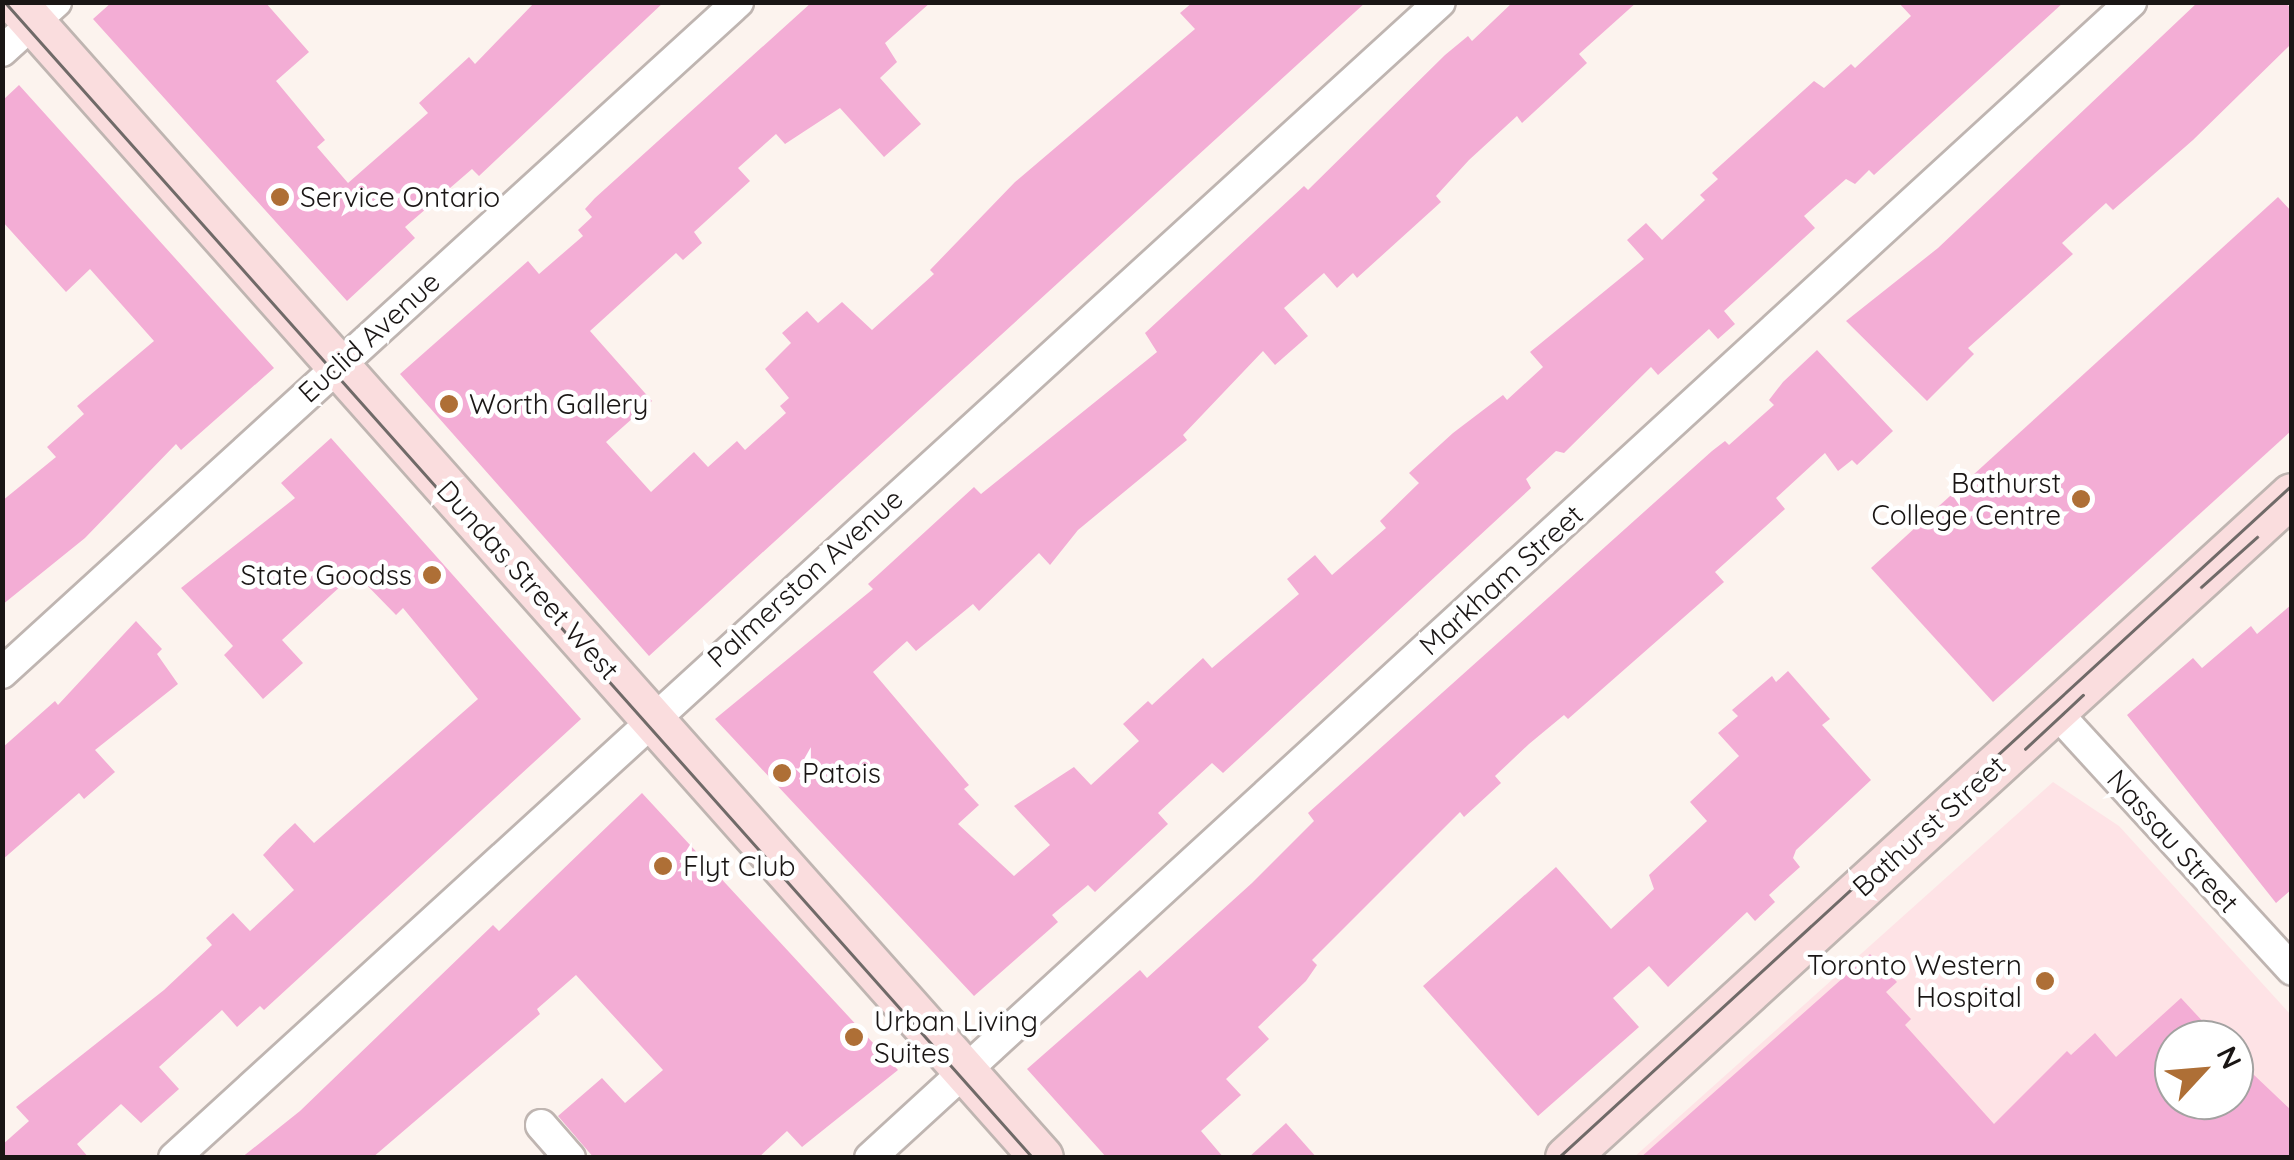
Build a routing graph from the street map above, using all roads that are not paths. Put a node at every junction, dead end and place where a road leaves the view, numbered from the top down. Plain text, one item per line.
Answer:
1 (738, 2) edge
2 (1440, 2) edge
3 (2131, 2) edge
4 (26, 20) edge
5 (338, 367) junction
6 (2292, 495) edge
7 (2, 673) edge
8 (2055, 711) junction
9 (652, 718) junction
10 (2292, 970) edge
11 (966, 1072) junction
12 (541, 1125) dead end
13 (174, 1158) edge
14 (570, 1158) edge
15 (870, 1158) edge
16 (1042, 1158) edge
17 (1567, 1158) edge

1 - 5 street, Euclid Avenue
2 - 9 street, Palmerston Avenue
3 - 11 street, Markham Street
4 - 5 main road, Dundas Street West
5 - 7 street, Euclid Avenue
5 - 9 main road, Dundas Street West
6 - 8 main road, Bathurst Street
8 - 10 street, Nassau Street
8 - 17 main road, Bathurst Street
9 - 11 main road, Dundas Street West
9 - 13 street, Palmerston Avenue
11 - 15 street, Markham Street
11 - 16 main road, Dundas Street West
12 - 14 street

